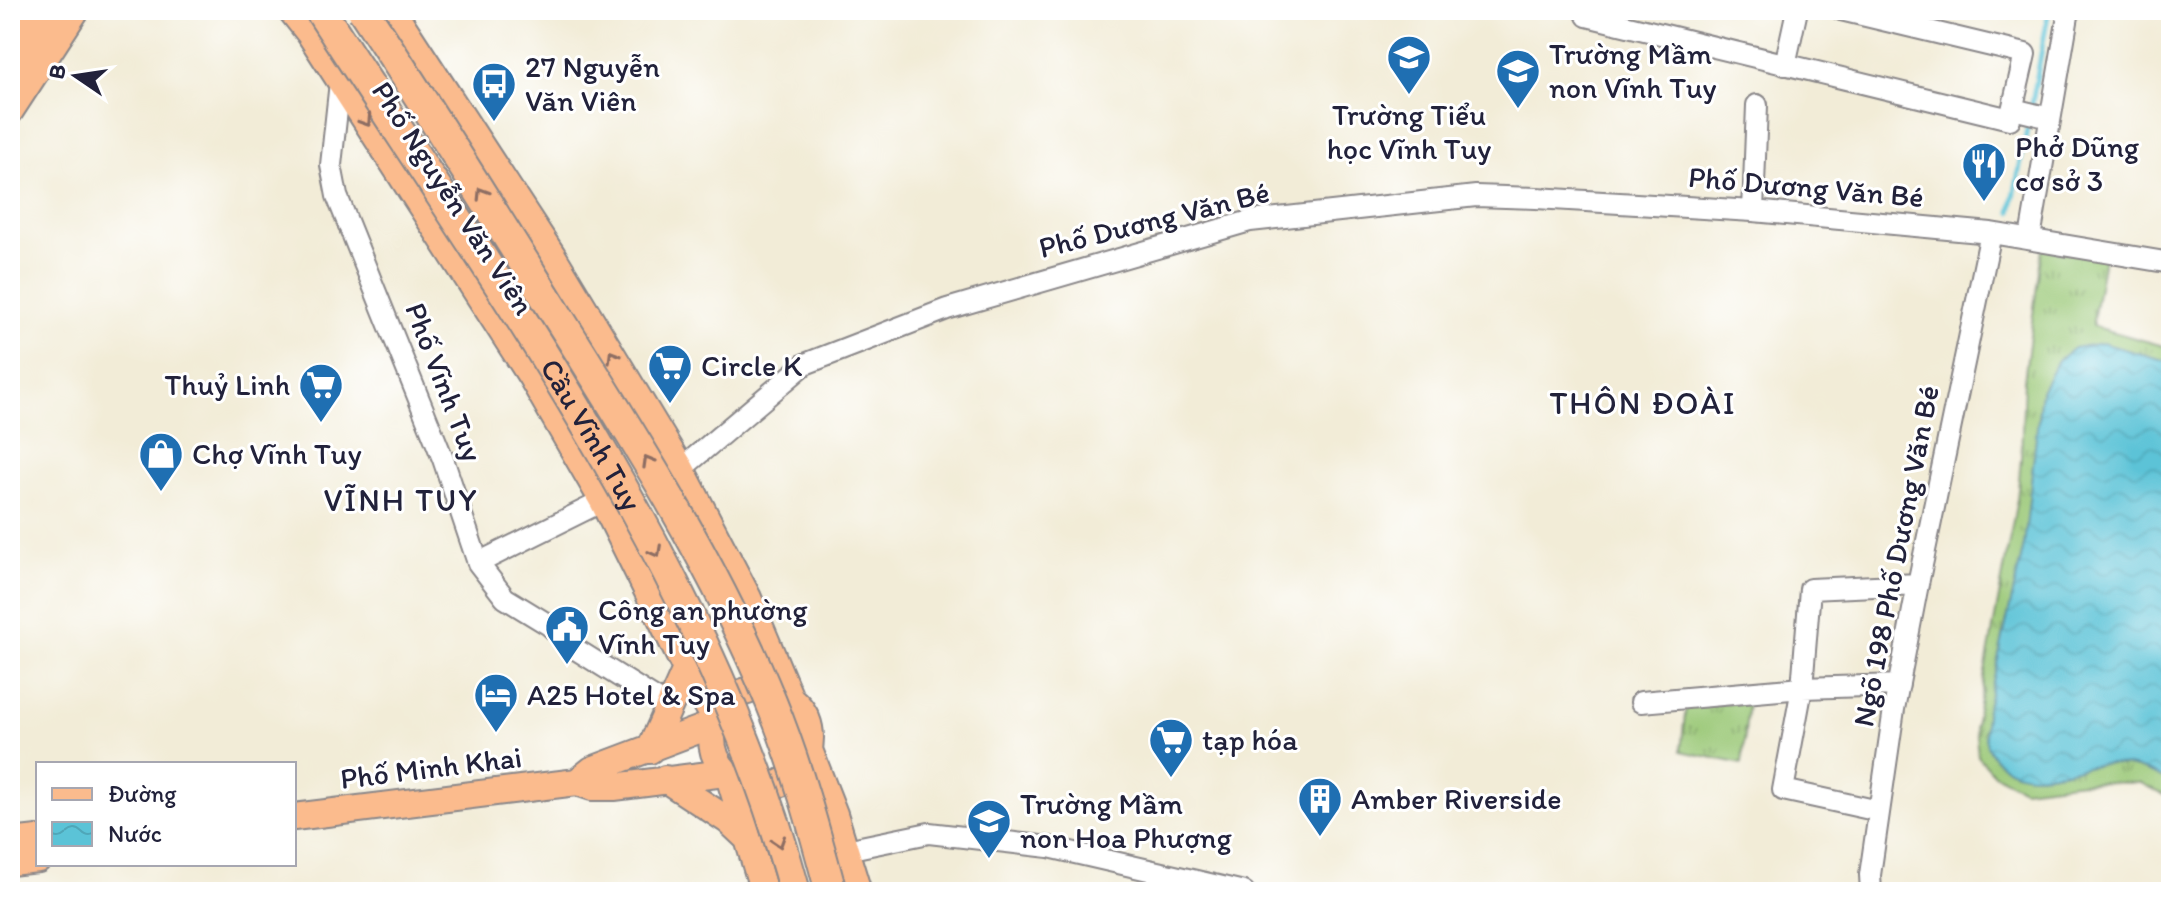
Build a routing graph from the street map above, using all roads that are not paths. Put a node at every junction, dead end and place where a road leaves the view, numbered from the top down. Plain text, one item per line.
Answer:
1 (21, 10) edge
2 (47, 10) edge
3 (76, 10) edge
4 (291, 10) edge
5 (320, 10) edge
6 (363, 10) edge
7 (392, 10) edge
8 (1589, 10) edge
9 (1797, 10) edge
10 (1841, 10) edge
11 (2069, 10) edge
12 (10, 28) edge
13 (1785, 65) junction
14 (10, 73) edge
15 (340, 82) junction
16 (1757, 105) dead end
17 (10, 111) edge
18 (2033, 113) junction
19 (1753, 211) junction
20 (528, 218) junction
21 (1991, 233) junction
22 (2030, 238) junction
23 (2171, 263) edge
24 (462, 270) junction
25 (568, 282) junction
26 (500, 331) junction
27 (681, 469) junction
28 (603, 501) junction
29 (478, 563) junction
30 (1918, 584) junction
31 (686, 669) junction
32 (1899, 685) junction
33 (1802, 688) junction
34 (790, 698) junction
35 (1641, 702) dead end
36 (670, 708) junction
37 (715, 722) junction
38 (650, 750) junction
39 (809, 750) junction
40 (727, 774) junction
41 (665, 779) junction
42 (577, 782) junction
43 (1879, 811) junction
44 (296, 817) edge
45 (746, 837) junction
46 (36, 839) edge
47 (10, 842) edge
48 (846, 850) junction
49 (36, 859) edge
50 (10, 862) edge
51 (764, 892) edge
52 (795, 892) edge
53 (831, 892) edge
54 (858, 892) edge
55 (1244, 892) edge
56 (1871, 892) edge

1 - 12 main road
2 - 14 main road
3 - 17 main road
4 - 15 main road, Phố Nguyễn Văn Viên
5 -> 52 highway, Cầu Vĩnh Tuy, bridge
53 -> 6 highway, Cầu Vĩnh Tuy, bridge
7 - 20 main road, Phố Nguyễn Văn Viên
8 - 13 street
9 - 13 street
10 - 18 street
11 - 18 street
13 - 18 street
15 -> 24 main road, Phố Nguyễn Văn Viên
15 - 29 street, Phố Vĩnh Tuy
16 - 19 street
18 - 22 street
19 - 21 street, Phố Dương Văn Bé
19 - 27 street, Phố Dương Văn Bé
20 - 24 main road
20 - 25 main road, Phố Nguyễn Văn Viên
21 - 22 street, Phố Dương Văn Bé
21 - 30 street, Ngõ 198 Phố Dương Văn Bé
22 - 23 street, Phố Dương Văn Bé
24 - 26 main road, Phố Nguyễn Văn Viên
25 - 26 main road
27 -> 25 main road, Phố Nguyễn Văn Viên
26 - 28 main road, Phố Nguyễn Văn Viên
27 - 34 main road, Phố Nguyễn Văn Viên
28 - 29 street
28 - 31 main road, Phố Nguyễn Văn Viên
29 - 36 street, Phố Vĩnh Tuy
30 - 32 street, Ngõ 198 Phố Dương Văn Bé
30 - 33 street
31 - 36 main road
31 - 37 main road, Phố Nguyễn Văn Viên
32 - 33 street
32 - 43 street, Ngõ 198 Phố Dương Văn Bé
33 - 35 street
33 - 43 street
34 - 37 main road
34 - 39 main road
36 - 38 main road
37 - 38 main road, Phố Minh Khai
37 - 40 main road
38 - 42 main road, Phố Minh Khai
39 - 40 main road
39 - 48 main road
40 - 41 main road, Phố Minh Khai
40 - 45 main road
41 - 42 main road, Phố Minh Khai
41 - 45 main road
42 - 44 main road, Phố Minh Khai
43 - 56 street, Ngõ 198 Phố Dương Văn Bé
45 - 51 main road
46 - 47 main road
48 - 54 main road
48 - 55 street
49 - 50 main road

